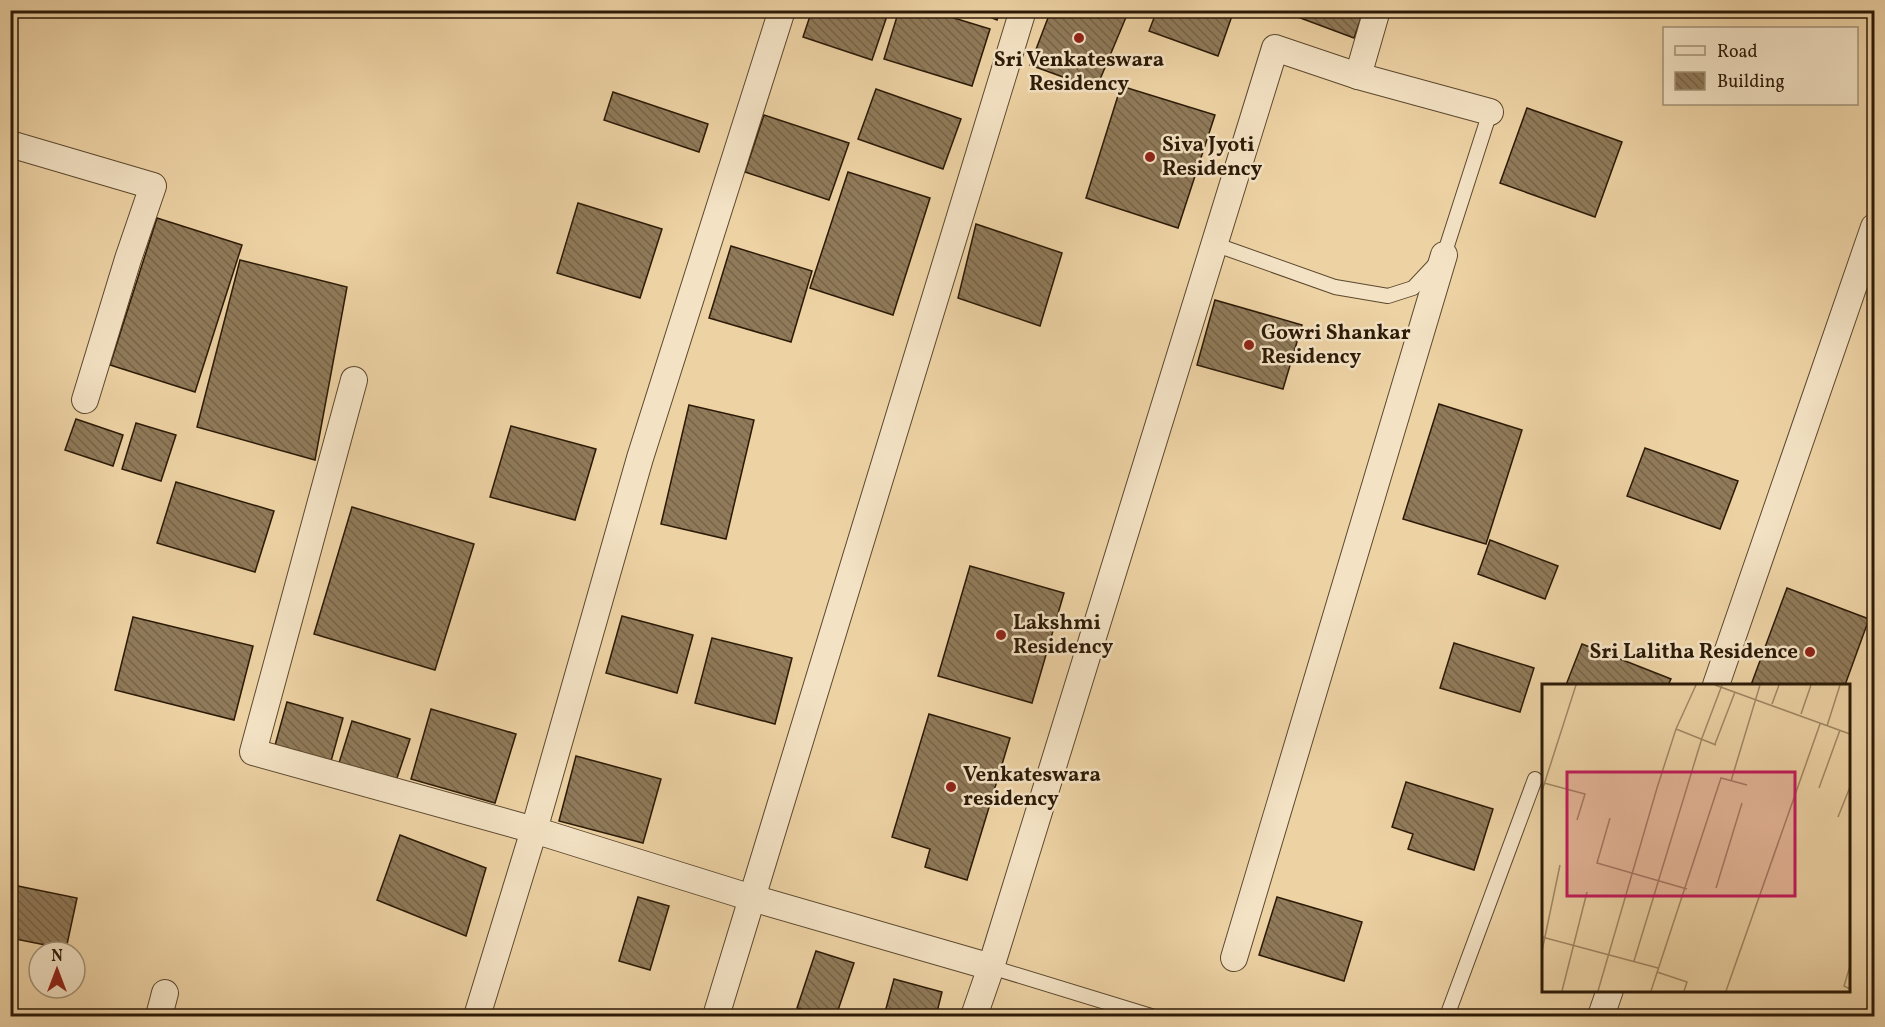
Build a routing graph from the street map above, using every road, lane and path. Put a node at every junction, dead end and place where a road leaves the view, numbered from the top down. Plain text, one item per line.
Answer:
1 (782, 10) edge
2 (1023, 10) edge
3 (1377, 10) edge
4 (1358, 76) junction
5 (1490, 112) joint
6 (10, 144) edge
7 (1875, 227) edge
8 (1214, 244) junction
9 (1444, 255) junction
10 (354, 380) dead end
11 (85, 399) dead end
12 (1716, 684) edge
13 (1535, 779) dead end
14 (534, 830) junction
15 (752, 898) junction
16 (1234, 958) dead end
17 (991, 967) junction
18 (1610, 991) edge
19 (477, 1017) edge
20 (717, 1017) edge
21 (974, 1017) edge
22 (1151, 1017) edge
23 (1447, 1017) edge
24 (1600, 1017) edge

1 - 14 street
2 - 15 street
3 - 4 street
4 - 5 street
4 - 8 street
5 - 9 lane
6 - 11 street
7 - 12 street
8 - 9 lane
8 - 17 street
9 - 16 street
10 - 14 street
13 - 23 lane
14 - 15 street
14 - 19 street
15 - 17 street
15 - 20 street
17 - 21 street
17 - 22 lane
18 - 24 street

